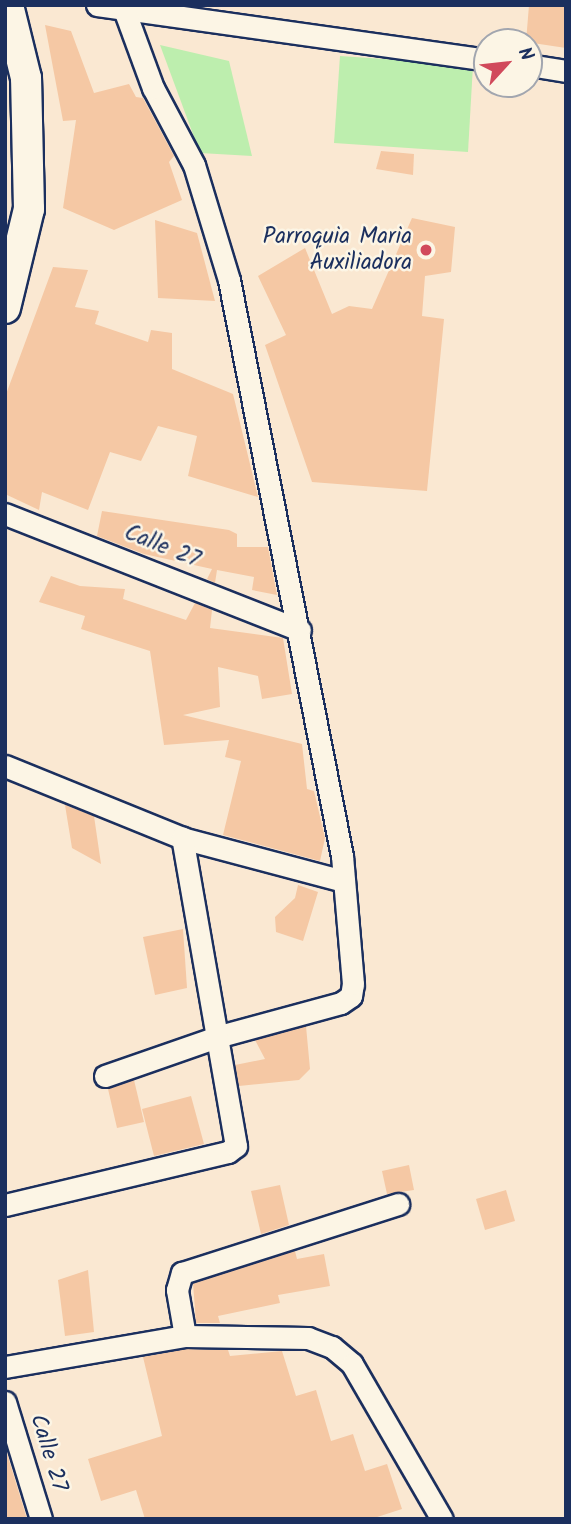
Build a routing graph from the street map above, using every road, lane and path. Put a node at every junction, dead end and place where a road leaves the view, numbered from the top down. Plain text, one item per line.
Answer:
1 (8, 5) edge
2 (97, 5) edge
3 (124, 9) junction
4 (473, 58) edge
5 (543, 67) edge
6 (566, 71) edge
7 (5, 307) edge
8 (5, 514) edge
9 (300, 630) junction
10 (5, 766) edge
11 (182, 838) junction
12 (340, 880) junction
13 (220, 1036) junction
14 (105, 1076) dead end
15 (398, 1204) dead end
16 (5, 1205) edge
17 (185, 1336) junction
18 (5, 1367) edge
19 (5, 1402) edge
20 (41, 1519) edge
21 (442, 1519) edge

1 - 7 main road
2 - 3 street
3 - 4 street
3 - 9 street
5 - 6 street
8 - 9 street, Calle 27
9 - 12 street
10 - 11 street
11 - 12 street
11 - 13 street
12 - 13 street
13 - 14 street
13 - 16 street
15 - 17 street
17 - 18 street
17 - 21 street
19 - 20 street, Calle 27

